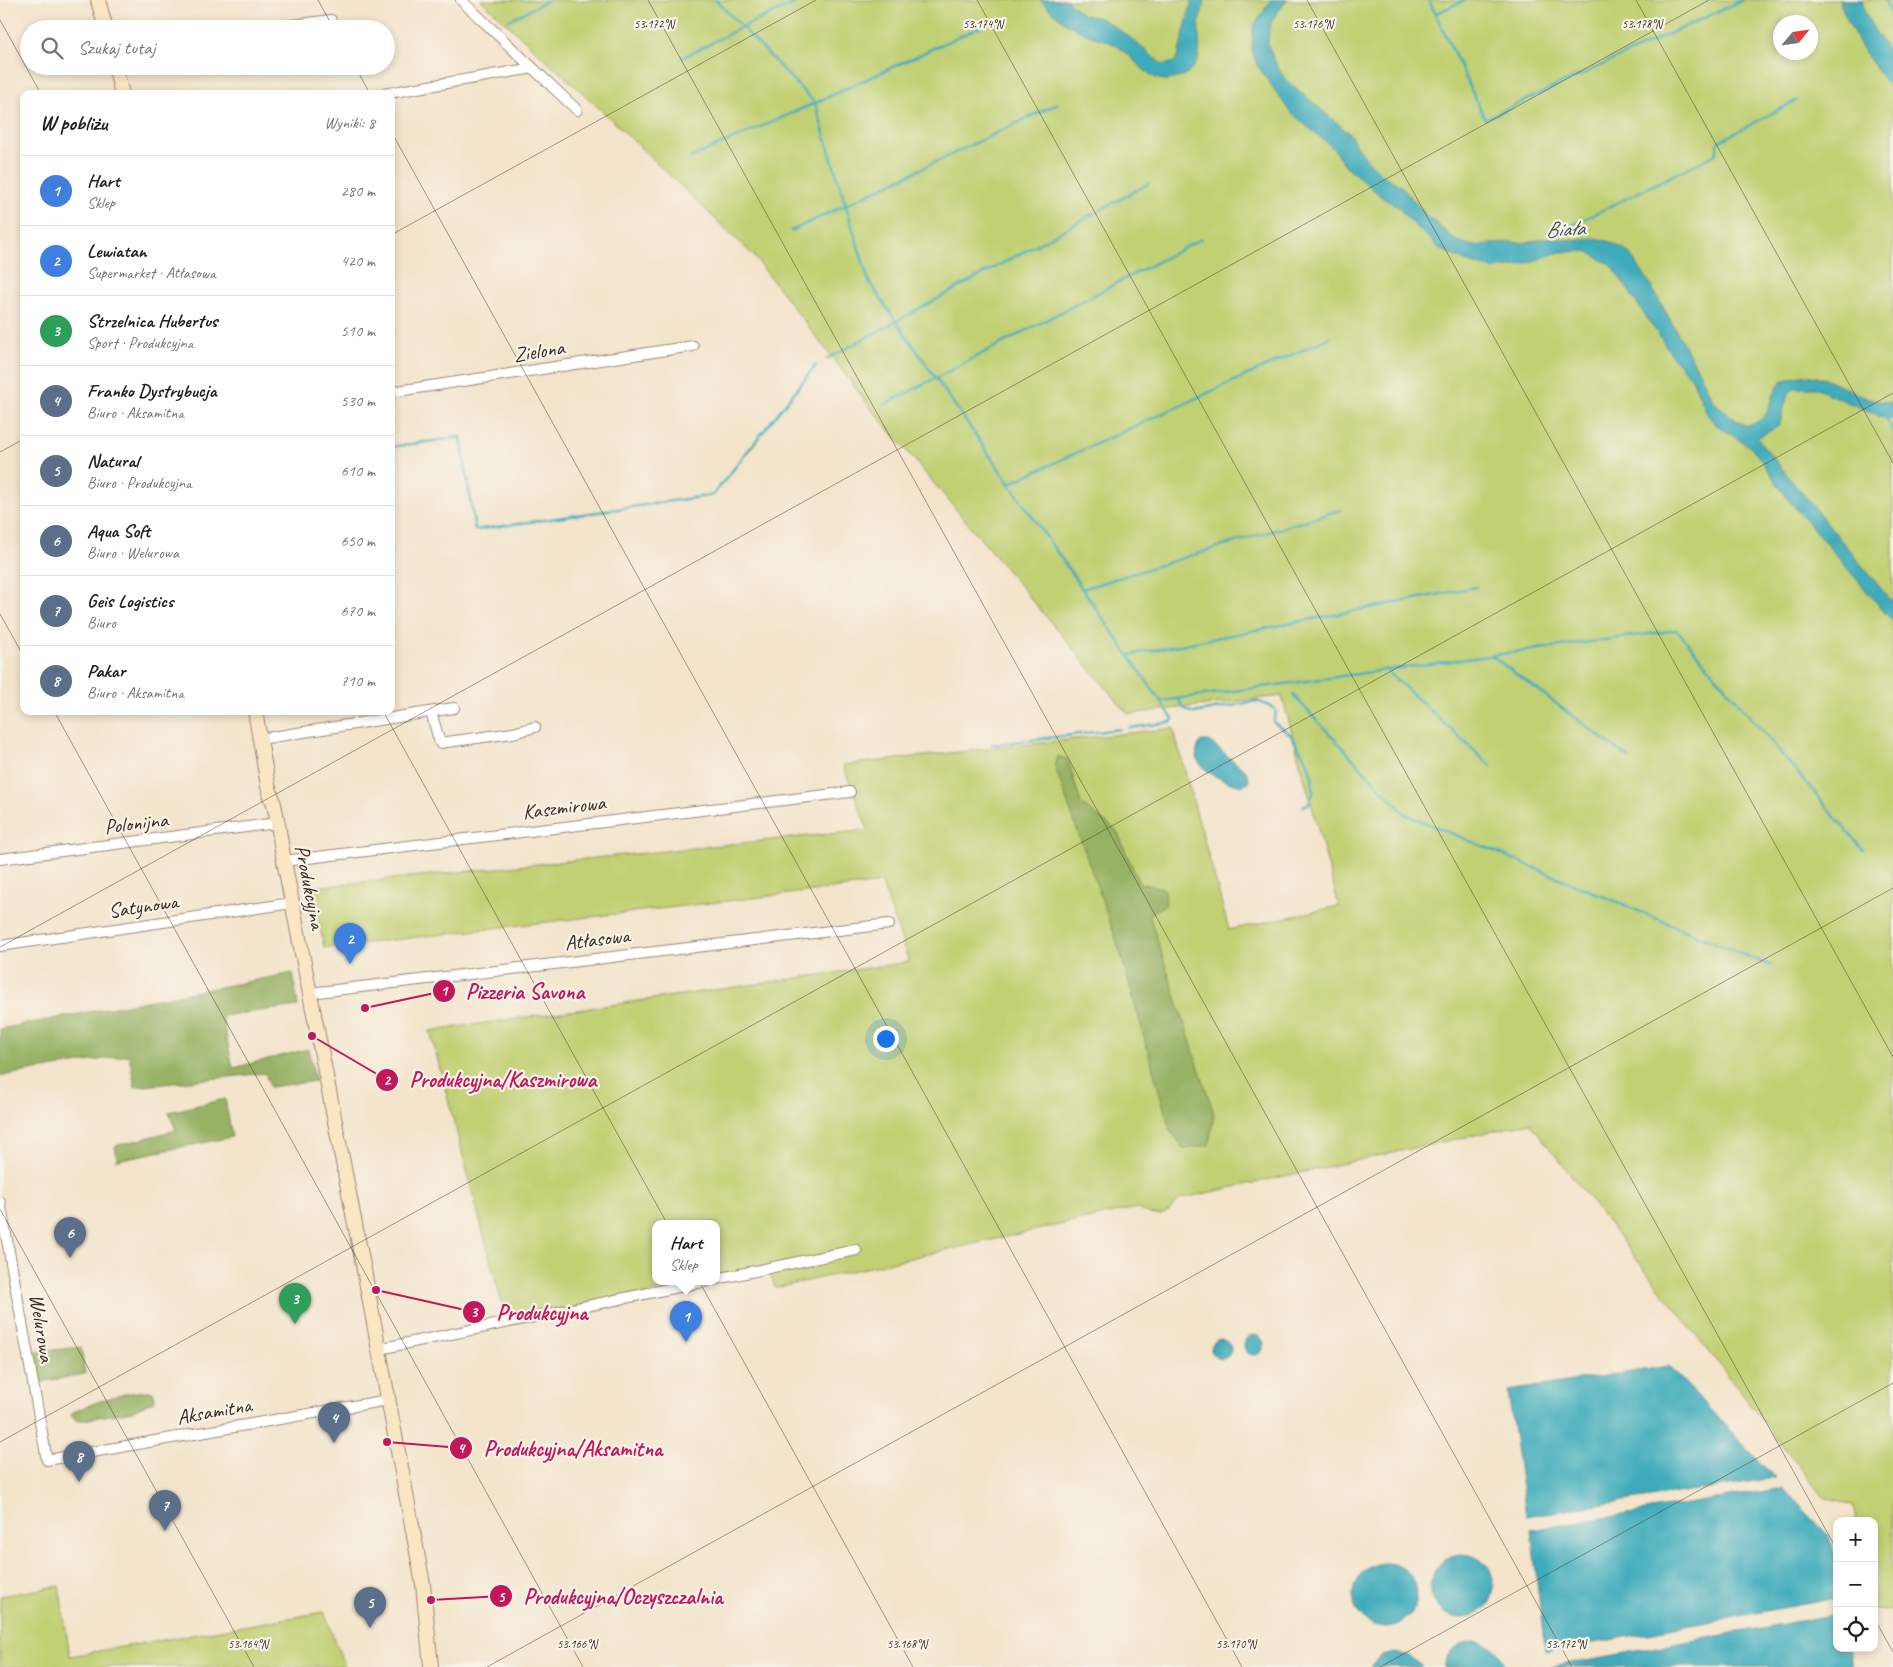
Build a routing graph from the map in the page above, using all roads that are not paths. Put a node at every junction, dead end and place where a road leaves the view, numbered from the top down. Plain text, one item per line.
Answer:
1 (98, 0) edge
2 (460, 0) edge
3 (104, 20) edge
4 (533, 68) junction
5 (117, 75) edge
6 (121, 90) edge
7 (395, 92) edge
8 (577, 110) dead end
9 (693, 346) dead end
10 (395, 391) edge
11 (454, 708) dead end
12 (431, 712) junction
13 (256, 715) edge
14 (535, 727) dead end
15 (260, 739) junction
16 (850, 792) dead end
17 (277, 823) junction
18 (0, 859) edge
19 (284, 860) junction
20 (292, 903) junction
21 (889, 924) dead end
22 (0, 946) edge
23 (310, 993) junction
24 (0, 1202) edge
25 (856, 1250) dead end
26 (720, 1278) edge
27 (688, 1285) edge
28 (379, 1349) junction
29 (388, 1400) junction
30 (47, 1460) joint
31 (431, 1667) edge

1 - 3 street
2 - 4 street
4 - 7 street
4 - 8 street
5 - 6 street
9 - 10 street, Zielona
11 - 12 street
12 - 14 street
12 - 15 street
13 - 15 street, Produkcyjna
15 - 17 street, Produkcyjna
16 - 19 street, Kaszmirowa
17 - 18 street, Polonijna
17 - 19 street, Produkcyjna
19 - 20 street, Produkcyjna
20 - 22 street, Satynowa
20 - 23 street, Produkcyjna
21 - 23 street, Atłasowa
23 - 28 street, Produkcyjna
24 - 30 street, Welurowa
25 - 26 street
27 - 28 street
28 - 29 street, Produkcyjna
29 - 30 street, Aksamitna
29 - 31 street, Produkcyjna

